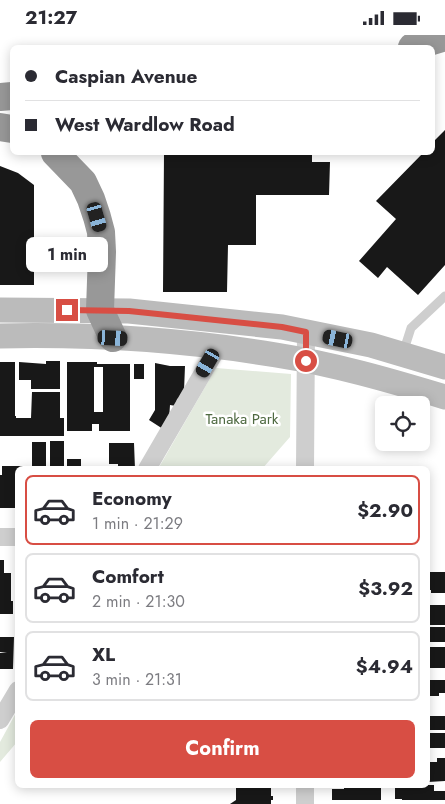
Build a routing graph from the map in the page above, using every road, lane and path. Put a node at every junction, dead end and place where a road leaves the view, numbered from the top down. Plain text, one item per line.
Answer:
1 (445, 37) edge
2 (419, 45) edge
3 (58, 155) edge
4 (445, 296) edge
5 (0, 310) edge
6 (100, 310) junction
7 (306, 332) junction
8 (0, 336) edge
9 (113, 338) junction
10 (218, 347) junction
11 (403, 355) junction
12 (306, 361) junction
13 (445, 367) edge
14 (445, 397) edge
15 (149, 466) edge
16 (305, 466) edge
17 (0, 537) edge
18 (15, 537) edge
19 (15, 695) edge
20 (0, 720) edge
21 (305, 788) edge
22 (305, 804) edge

1 - 2 highway
3 - 6 highway
4 - 11 lane
5 - 6 main road
6 - 7 main road
6 - 9 highway
7 - 11 main road
7 - 12 street
8 - 9 main road
9 - 10 main road
10 - 12 main road
10 - 15 street
11 - 13 main road
12 - 14 main road
12 - 16 street
17 - 18 street
19 - 20 street
21 - 22 street

